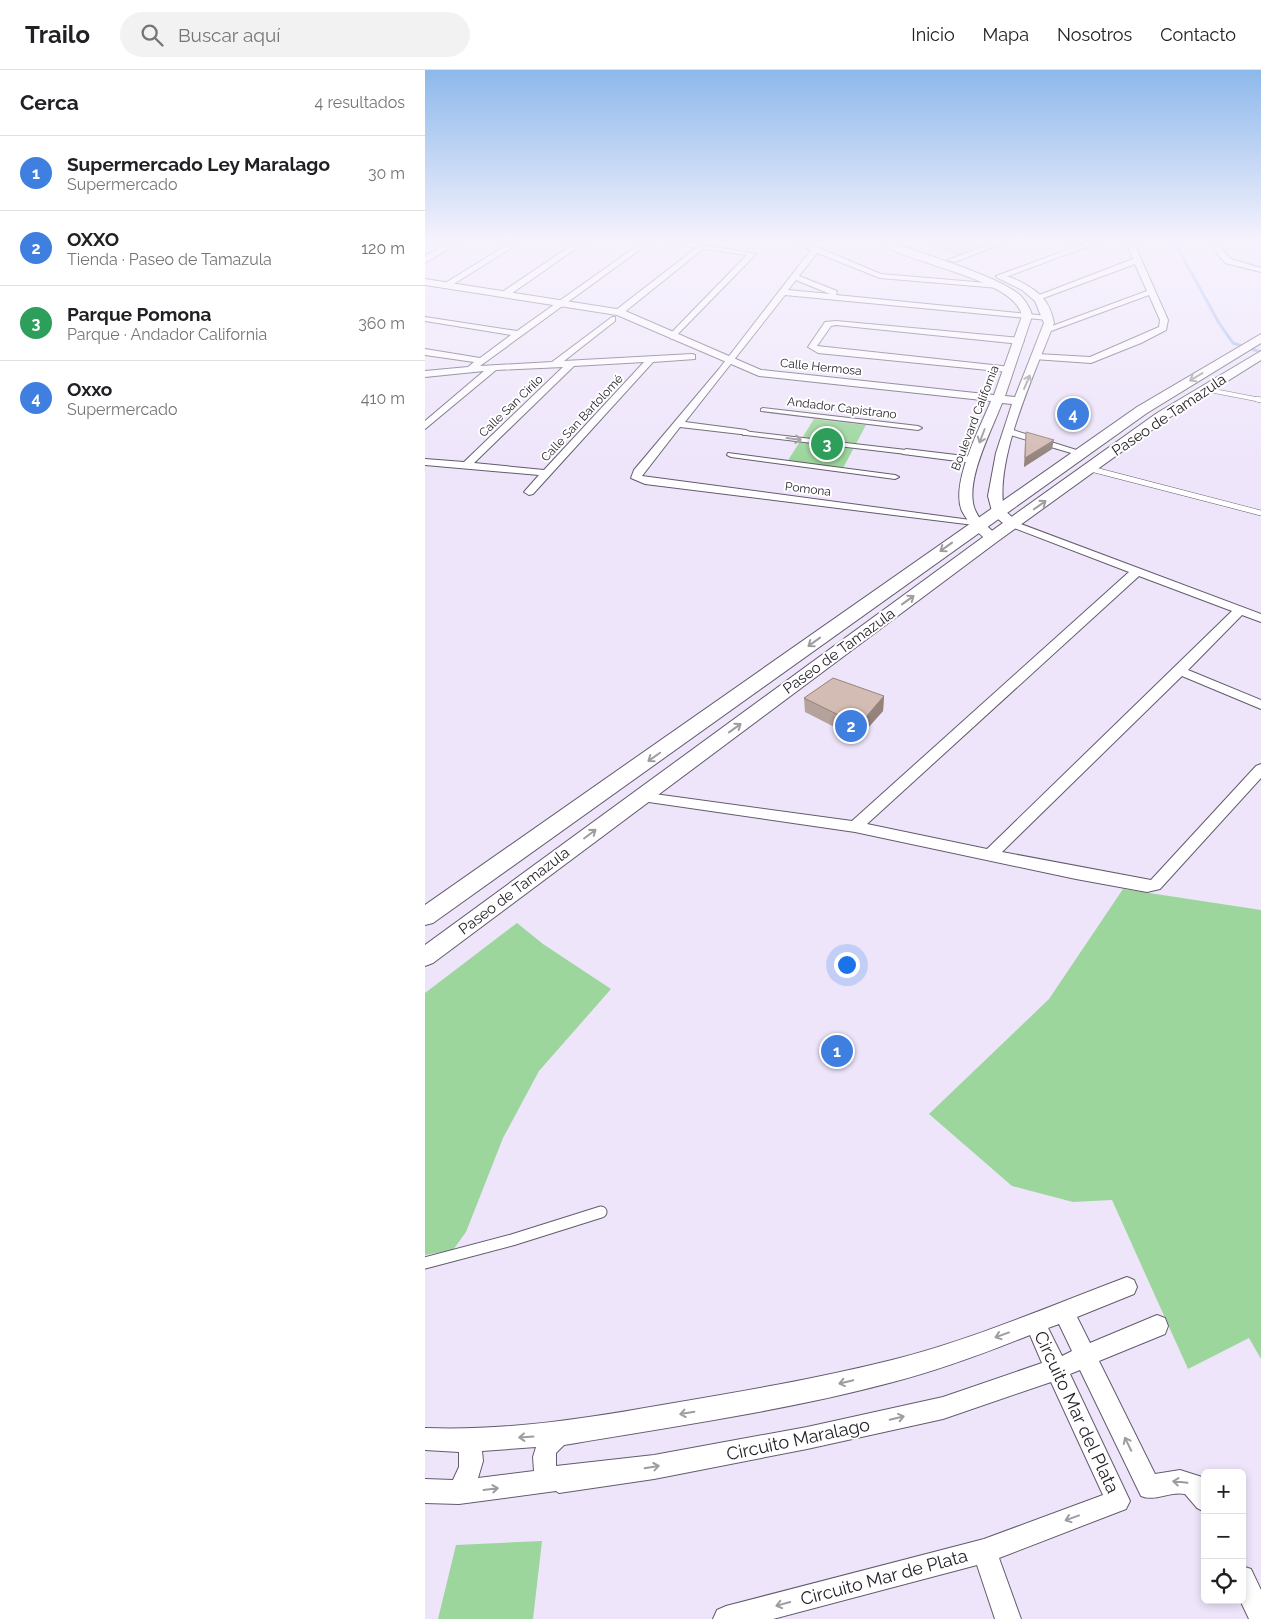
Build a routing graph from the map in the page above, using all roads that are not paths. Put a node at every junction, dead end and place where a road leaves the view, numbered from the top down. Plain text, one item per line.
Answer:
1 (544, 315) edge
2 (609, 315) edge
3 (693, 315) edge
4 (765, 315) edge
5 (1020, 315) edge
6 (1047, 315) edge
7 (1074, 315) edge
8 (1162, 315) edge
9 (615, 316) junction
10 (1027, 316) junction
11 (425, 319) edge
12 (1048, 323) junction
13 (519, 334) junction
14 (673, 336) junction
15 (1020, 341) junction
16 (1258, 349) edge
17 (425, 352) edge
18 (692, 357) junction
19 (1037, 358) junction
20 (651, 360) junction
21 (481, 361) junction
22 (730, 361) junction
23 (572, 363) junction
24 (555, 364) junction
25 (493, 368) junction
26 (470, 369) junction
27 (1008, 369) junction
28 (722, 371) junction
29 (425, 374) edge
30 (1204, 388) junction
31 (1261, 400) edge
32 (995, 403) junction
33 (1017, 406) junction
34 (763, 410) dead end
35 (679, 424) junction
36 (425, 426) edge
37 (918, 428) dead end
38 (1010, 432) junction
39 (745, 433) joint
40 (906, 452) joint
41 (1081, 453) junction
42 (731, 455) dead end
43 (973, 460) junction
44 (425, 462) edge
45 (466, 466) junction
46 (1091, 469) junction
47 (547, 473) junction
48 (895, 477) dead end
49 (529, 492) dead end
50 (998, 512) junction
51 (1261, 513) edge
52 (978, 524) junction
53 (1013, 524) junction
54 (992, 538) junction
55 (1137, 571) junction
56 (1240, 610) junction
57 (1261, 618) edge
58 (1180, 671) junction
59 (1261, 705) edge
60 (683, 736) junction
61 (707, 749) junction
62 (1261, 769) edge
63 (640, 797) junction
64 (855, 826) junction
65 (990, 855) junction
66 (425, 916) edge
67 (425, 957) edge
68 (601, 1212) dead end
69 (425, 1262) edge
70 (1127, 1287) dead end
71 (1064, 1312) junction
72 (1035, 1323) junction
73 (1157, 1326) dead end
74 (1086, 1357) junction
75 (1056, 1369) junction
76 (560, 1434) junction
77 (425, 1439) edge
78 (467, 1441) junction
79 (559, 1481) junction
80 (425, 1491) edge
81 (459, 1492) junction
82 (1201, 1495) edge
83 (1118, 1500) joint
84 (984, 1550) junction
85 (1246, 1586) edge
86 (1261, 1617) edge
87 (726, 1619) edge
88 (1008, 1619) edge

1 - 13 street
2 - 9 street, Calle Hermosa
3 - 14 street
4 - 22 street
5 - 10 street
6 - 12 street
7 - 12 street
8 - 19 street
9 - 14 street, Calle Hermosa
9 - 18 street, Calle Hermosa
9 - 24 street
10 - 12 street
10 - 15 street, Boulevard California
11 - 13 street
12 - 19 street
13 - 21 street
14 - 22 street, Calle Hermosa
15 - 27 street, Boulevard California
15 - 27 street
16 - 30 main road, Paseo de Tamazula
16 -> 41 main road, Paseo de Tamazula
17 - 21 street
18 - 20 street
18 - 28 street, Calle Hermosa
33 -> 19 street
20 - 23 street
20 - 47 street, Calle San Bartolomé
21 - 26 street
22 - 28 street
22 - 32 street, Calle Hermosa
23 - 24 street
23 - 45 street, Calle San Cirilo
24 - 25 street
25 - 26 street
25 - 36 street
26 - 29 street
27 - 32 street, Boulevard California
28 - 32 street, Calle Hermosa
28 - 35 street
30 - 31 lane
30 - 46 main road, Paseo de Tamazula
32 - 33 street, Calle Hermosa
32 -> 43 street, Boulevard California
33 - 38 street
34 - 37 street, Andador Capistrano
35 - 39 street
35 - 52 street, Pomona
38 - 41 street
38 - 50 street
39 -> 40 street
40 - 43 street
41 - 50 main road, Paseo de Tamazula
42 - 48 street
43 - 52 street, Boulevard California
44 - 45 street
45 - 47 street
46 - 51 lane
53 -> 46 main road, Paseo de Tamazula
47 - 49 street, Calle San Bartolomé
50 - 52 main road, Paseo de Tamazula
50 - 53 street
52 - 54 street, Boulevard California
52 -> 60 main road, Paseo de Tamazula
53 - 54 main road, Paseo de Tamazula
53 - 55 street
61 -> 54 main road, Paseo de Tamazula
55 - 56 street
55 - 64 street
56 - 57 street
56 - 58 street
58 - 59 street
58 - 65 street
60 - 61 main road
60 -> 66 main road, Paseo de Tamazula
61 - 63 main road, Paseo de Tamazula
62 - 65 street
63 - 64 street
67 -> 63 main road, Paseo de Tamazula
64 - 65 street
68 - 69 lane
70 - 71 street
71 - 72 street
71 - 74 street, Circuito Mar del Plata
72 - 75 street, Circuito Mar del Plata
72 -> 76 street
73 - 74 street, Circuito Maralago
74 - 75 street, Circuito Maralago
82 -> 74 street, Circuito Mar del Plata
79 -> 75 street, Circuito Maralago
75 - 83 street, Circuito Mar del Plata
76 -> 78 street
76 - 79 street
77 - 78 street
78 - 81 street
81 -> 79 street, Circuito Maralago
80 - 81 street, Circuito Maralago
83 -> 84 street, Circuito Mar de Plata
84 -> 87 street, Circuito Mar de Plata
84 - 88 street, Circuito Mar de Plata
85 - 86 street

